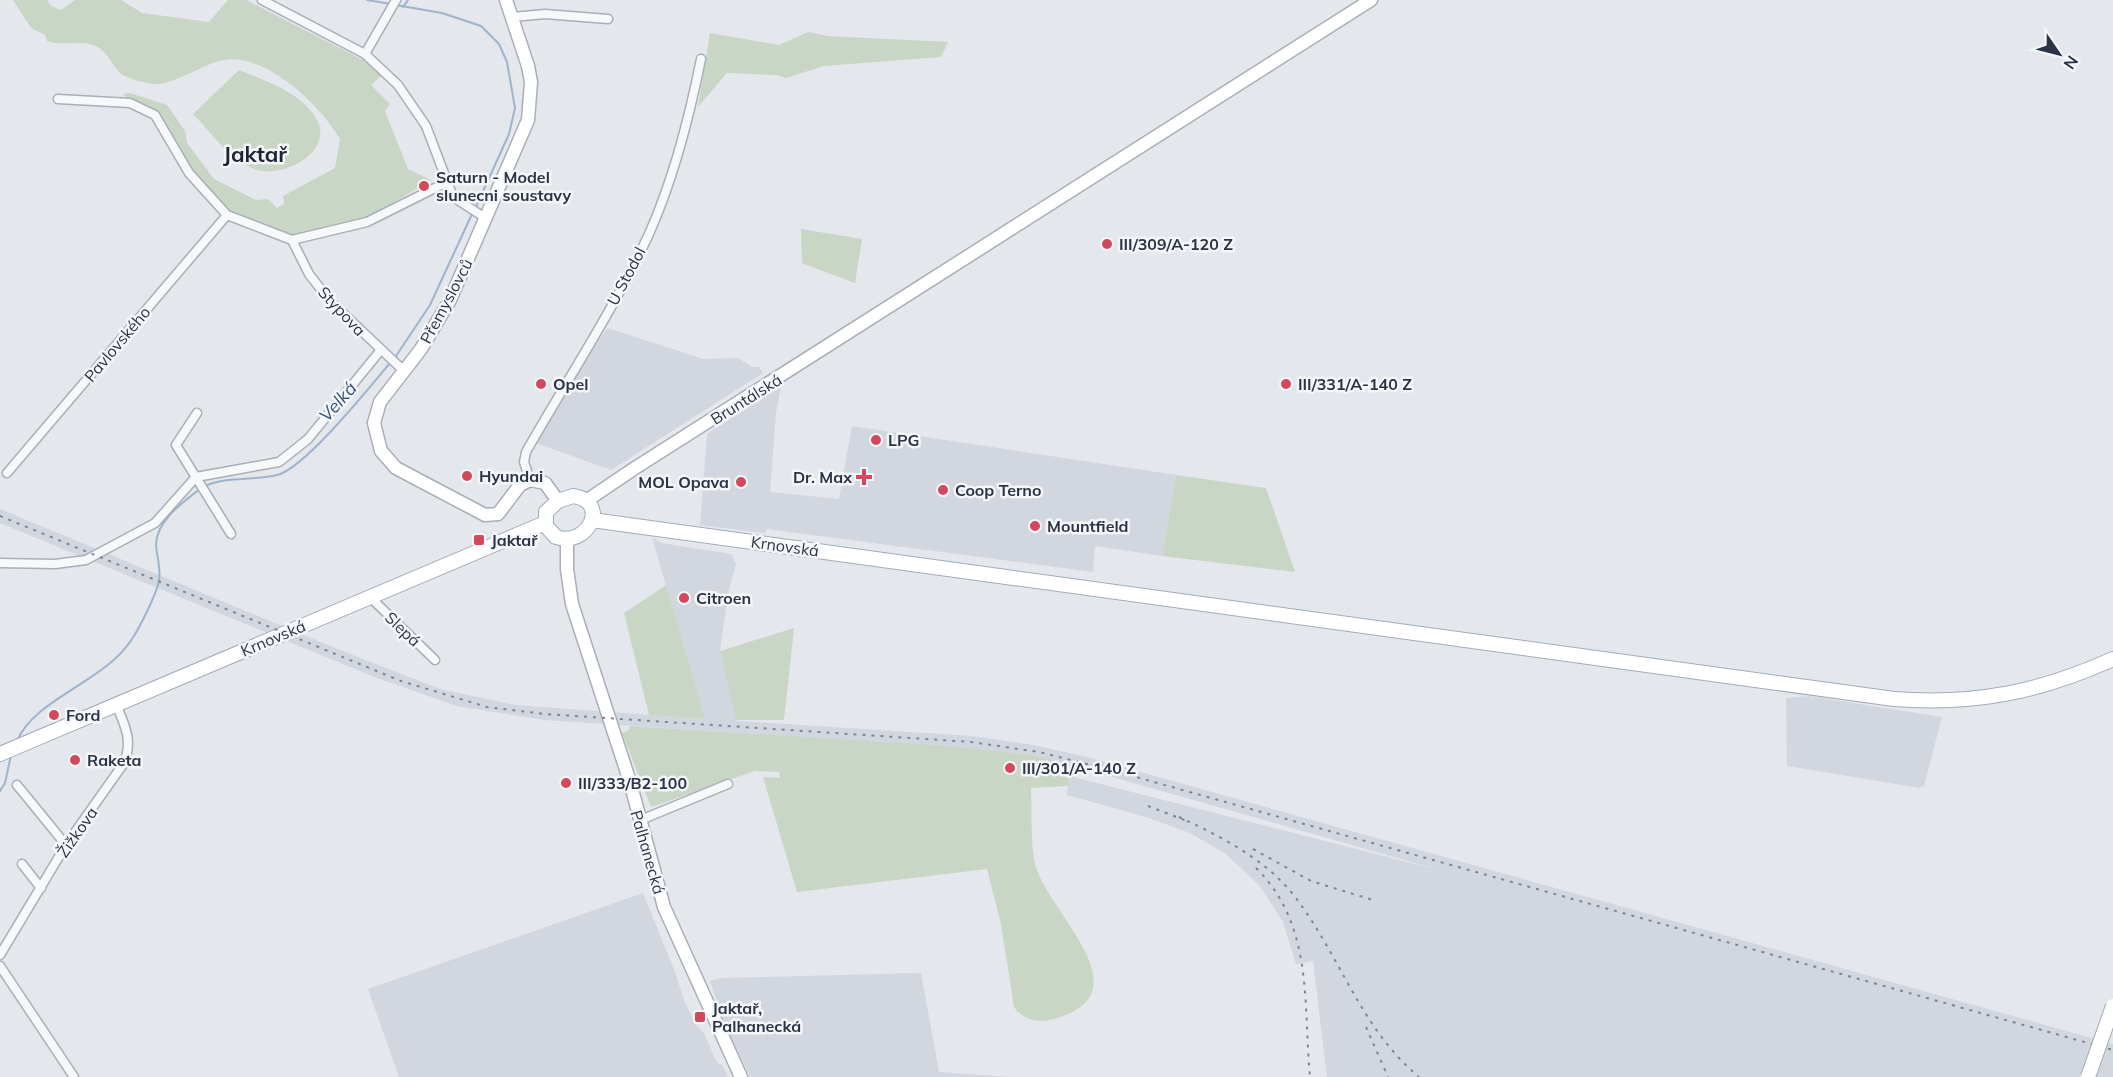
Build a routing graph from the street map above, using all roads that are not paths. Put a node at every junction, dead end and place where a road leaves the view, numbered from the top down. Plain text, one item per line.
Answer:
1 (262, 0) edge
2 (396, 0) edge
3 (506, 0) edge
4 (1371, 0) edge
5 (513, 17) junction
6 (608, 19) dead end
7 (365, 54) junction
8 (701, 59) dead end
9 (58, 99) dead end
10 (447, 182) junction
11 (227, 215) junction
12 (483, 217) junction
13 (292, 240) junction
14 (382, 353) junction
15 (401, 369) junction
16 (197, 412) dead end
17 (7, 473) dead end
18 (530, 480) junction
19 (199, 482) junction
20 (558, 501) junction
21 (586, 501) junction
22 (592, 520) junction
23 (545, 523) junction
24 (231, 534) dead end
25 (567, 545) junction
26 (0, 563) edge
27 (370, 597) junction
28 (2113, 659) edge
29 (435, 660) dead end
30 (116, 705) junction
31 (0, 752) edge
32 (17, 784) dead end
33 (728, 784) dead end
34 (639, 821) junction
35 (66, 845) junction
36 (22, 864) dead end
37 (40, 888) junction
38 (0, 955) edge
39 (0, 966) edge
40 (2113, 1006) edge
41 (74, 1077) edge
42 (741, 1077) edge
43 (2088, 1077) edge

1 - 7 street
2 - 7 street
3 - 5 street, Přemyslovců
4 - 21 street, Bruntálská
5 - 6 street
5 - 12 street, Přemyslovců
7 - 10 street
8 - 18 street, U Stodol
9 - 11 street
10 - 12 street
10 - 13 street
11 - 13 street
11 - 17 street, Pavlovského
12 - 15 street, Přemyslovců
13 - 14 street, Stypova
14 - 15 street, Stypova
14 - 19 street
15 - 18 street, Přemyslovců
16 - 19 street
18 - 20 street
19 - 24 street
19 - 26 street
20 - 21 main road
20 - 23 main road
21 - 22 main road
22 - 25 main road
22 - 28 main road, Krnovská
23 - 25 main road
23 - 27 main road, Krnovská
25 - 34 street, Palhanecká
27 - 29 street, Slepá
27 - 30 main road, Krnovská
30 - 31 main road, Krnovská
30 - 35 street, Žižkova
32 - 35 street
33 - 34 street
34 - 42 street, Palhanecká
35 - 37 street, Žižkova
36 - 37 street
37 - 38 street, Žižkova
39 - 41 street
40 - 43 main road, bridge

